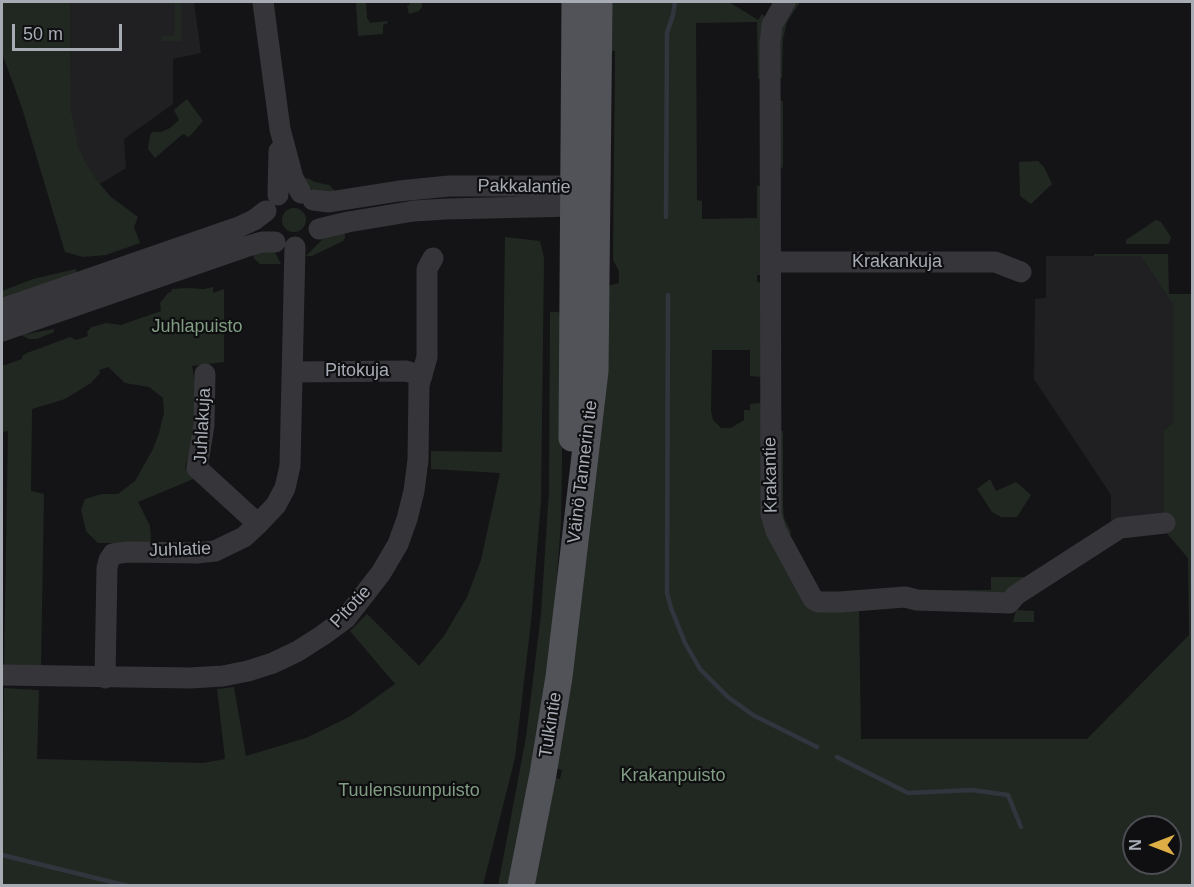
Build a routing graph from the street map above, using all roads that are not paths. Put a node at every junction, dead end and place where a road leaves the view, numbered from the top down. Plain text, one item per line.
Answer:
1 (263, 2) edge
2 (575, 2) edge
3 (599, 2) edge
4 (784, 2) edge
5 (280, 129) junction
6 (581, 195) junction
7 (307, 196) junction
8 (272, 203) junction
9 (319, 229) junction
10 (285, 245) junction
11 (433, 258) dead end
12 (771, 262) junction
13 (1021, 272) dead end
14 (2, 309) edge
15 (2, 330) edge
16 (293, 372) junction
17 (205, 374) dead end
18 (422, 376) junction
19 (1165, 523) dead end
20 (258, 524) junction
21 (572, 562) joint
22 (2, 675) edge
23 (105, 678) junction
24 (521, 885) edge

1 - 5 street
2 - 6 main road, Väinö Tannerin tie
3 - 6 main road, Väinö Tannerin tie
4 - 12 street, Krakantie
5 - 7 street
5 - 8 street
6 - 7 street, Pakkalantie
6 - 9 street, Pakkalantie
6 - 21 main road, Väinö Tannerin tie
7 - 8 street
7 - 9 street
8 - 10 street
8 - 14 street
9 - 10 street
10 - 15 street
10 - 16 street, Juhlatie
11 - 18 street, Pitotie
12 - 13 street, Krakankuja
12 - 19 street, Krakantie
16 - 18 street, Pitokuja
16 - 20 street, Juhlatie
17 - 20 street, Juhlakuja
18 - 23 street, Pitotie
20 - 23 street, Juhlatie
21 - 24 main road, Tulkintie
22 - 23 street, Pitotie

